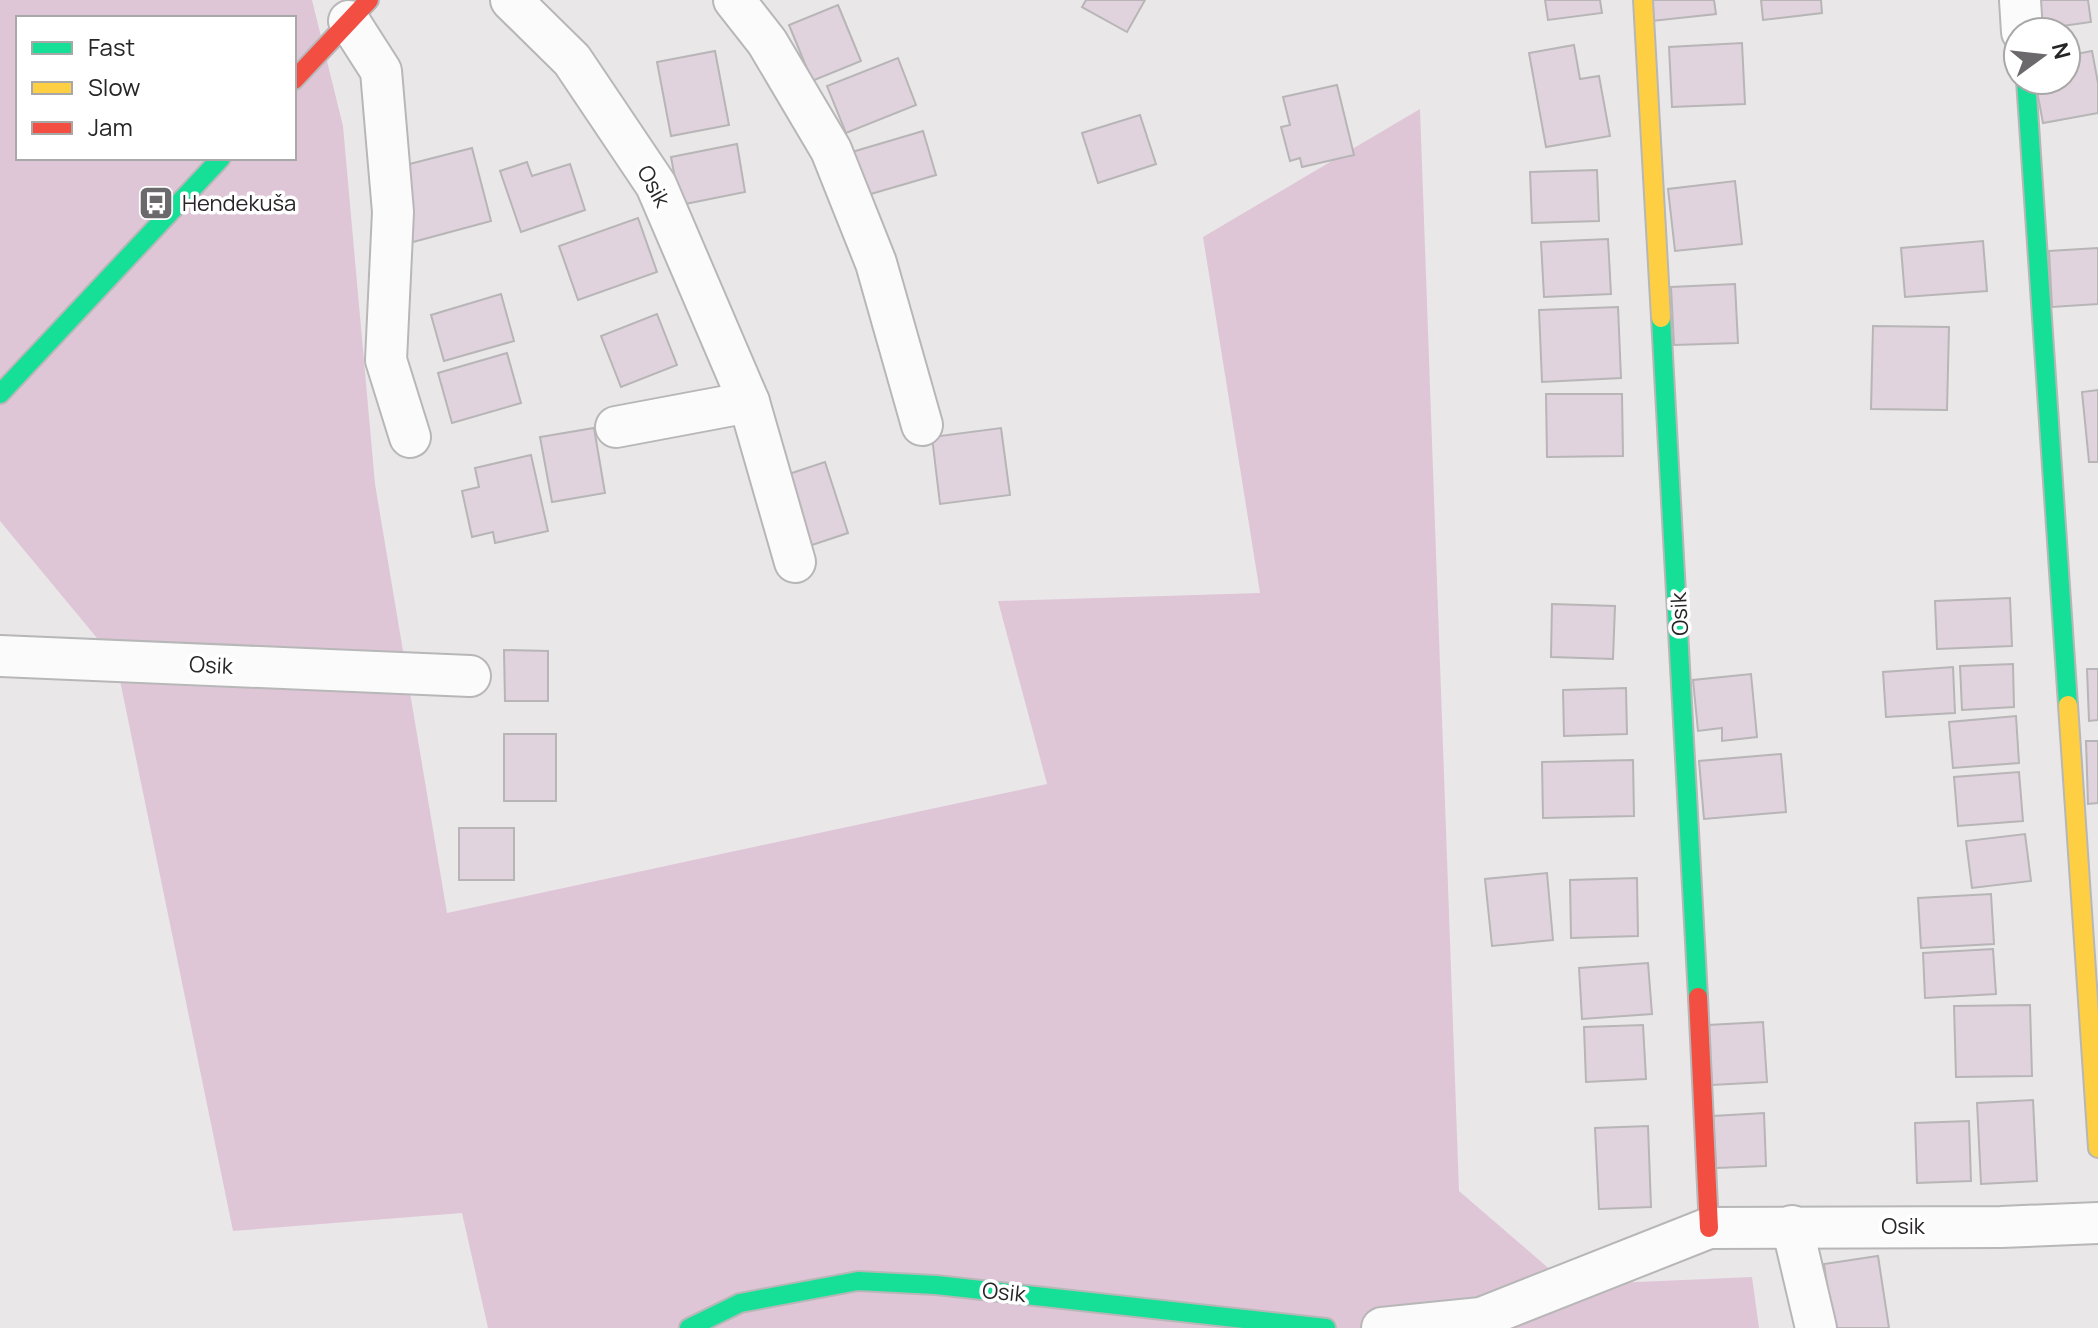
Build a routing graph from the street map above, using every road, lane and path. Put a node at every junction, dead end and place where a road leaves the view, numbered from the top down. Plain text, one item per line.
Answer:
1 (511, 0) edge
2 (734, 0) edge
3 (1643, 0) edge
4 (359, 10) edge
5 (296, 78) edge
6 (2027, 96) edge
7 (219, 160) edge
8 (0, 394) edge
9 (749, 402) junction
10 (922, 425) dead end
11 (616, 427) dead end
12 (410, 437) dead end
13 (795, 562) dead end
14 (0, 656) edge
15 (470, 676) dead end
16 (2098, 1148) edge
17 (2098, 1223) edge
18 (1792, 1226) junction
19 (1709, 1228) junction
20 (689, 1328) edge
21 (1326, 1328) edge
22 (1382, 1328) edge
23 (1816, 1328) edge

1 - 9 street, Osik
2 - 10 street
3 - 19 street, Osik
4 - 5 street
4 - 12 street
6 - 16 street
7 - 8 street
9 - 11 street
9 - 13 street, Osik
14 - 15 street, Osik
17 - 18 street, Osik
18 - 19 street, Osik
18 - 23 street
19 - 22 street, Osik
20 - 21 street, Osik

